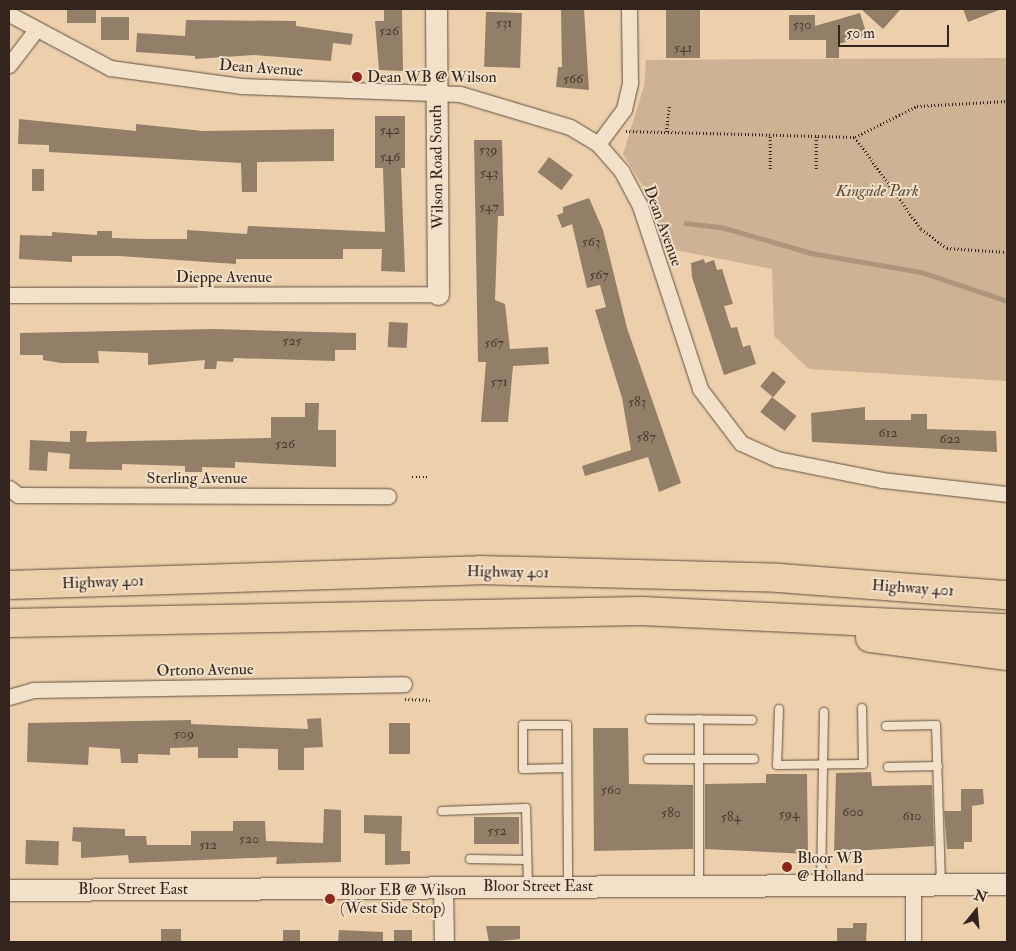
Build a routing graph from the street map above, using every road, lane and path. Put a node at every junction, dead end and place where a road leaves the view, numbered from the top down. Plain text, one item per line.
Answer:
1 (436, 9) edge
2 (629, 9) edge
3 (9, 14) edge
4 (35, 31) junction
5 (9, 65) edge
6 (437, 92) junction
7 (1007, 101) edge
8 (669, 106) dead end
9 (613, 127) junction
10 (666, 132) junction
11 (770, 136) junction
12 (816, 137) junction
13 (855, 138) junction
14 (598, 144) junction
15 (770, 169) dead end
16 (816, 169) dead end
17 (1007, 252) edge
18 (438, 294) joint
19 (9, 295) edge
20 (412, 477) dead end
21 (427, 478) dead end
22 (9, 488) edge
23 (1007, 494) edge
24 (388, 496) dead end
25 (9, 585) edge
26 (1007, 595) edge
27 (642, 611) junction
28 (9, 623) edge
29 (1007, 628) edge
30 (1007, 656) edge
31 (404, 684) dead end
32 (9, 697) edge
33 (862, 708) dead end
34 (779, 709) dead end
35 (824, 712) dead end
36 (650, 719) dead end
37 (699, 719) junction
38 (752, 720) dead end
39 (886, 726) dead end
40 (648, 759) dead end
41 (699, 759) junction
42 (754, 760) dead end
43 (823, 764) junction
44 (938, 766) junction
45 (888, 767) dead end
46 (567, 768) junction
47 (442, 811) dead end
48 (470, 859) dead end
49 (527, 860) junction
50 (1007, 884) edge
51 (699, 885) junction
52 (821, 885) junction
53 (913, 885) junction
54 (941, 885) junction
55 (528, 886) junction
56 (568, 886) junction
57 (443, 887) junction
58 (9, 890) edge
59 (444, 942) edge
60 (913, 942) edge

1 - 6 main road, Wilson Road South
2 - 9 street
3 - 4 street, Dean Avenue
4 - 5 street
4 - 6 street, Dean Avenue
6 - 14 street, Dean Avenue
6 - 18 main road, Wilson Road South
7 - 13 path
8 - 10 path
9 - 10 path
9 - 14 street
10 - 11 path
11 - 12 path
11 - 15 path
12 - 13 path
12 - 16 path
13 - 17 path
14 - 23 street, Dean Avenue
18 - 19 street, Dieppe Avenue
20 - 21 path
22 - 24 street, Sterling Avenue
25 - 26 highway, Highway 401
27 - 28 highway
27 - 29 highway
27 - 30 highway
31 - 32 street, Ortono Avenue
33 - 43 lane
34 - 43 lane
35 - 43 lane
36 - 37 lane
37 - 38 lane
37 - 41 lane
39 - 44 lane
40 - 41 lane
41 - 42 lane
41 - 51 lane
43 - 52 lane
44 - 45 lane
44 - 54 lane
46 - 46 lane
46 - 56 lane
47 - 49 lane
48 - 49 lane
49 - 55 lane
50 - 54 main road, Bloor Street East
51 - 52 main road, Bloor Street East
51 - 56 main road, Bloor Street East
52 - 53 main road, Bloor Street East
53 - 54 main road, Bloor Street East
53 - 60 street
55 - 56 main road, Bloor Street East
55 - 57 main road, Bloor Street East
57 - 58 main road, Bloor Street East
57 - 59 street

